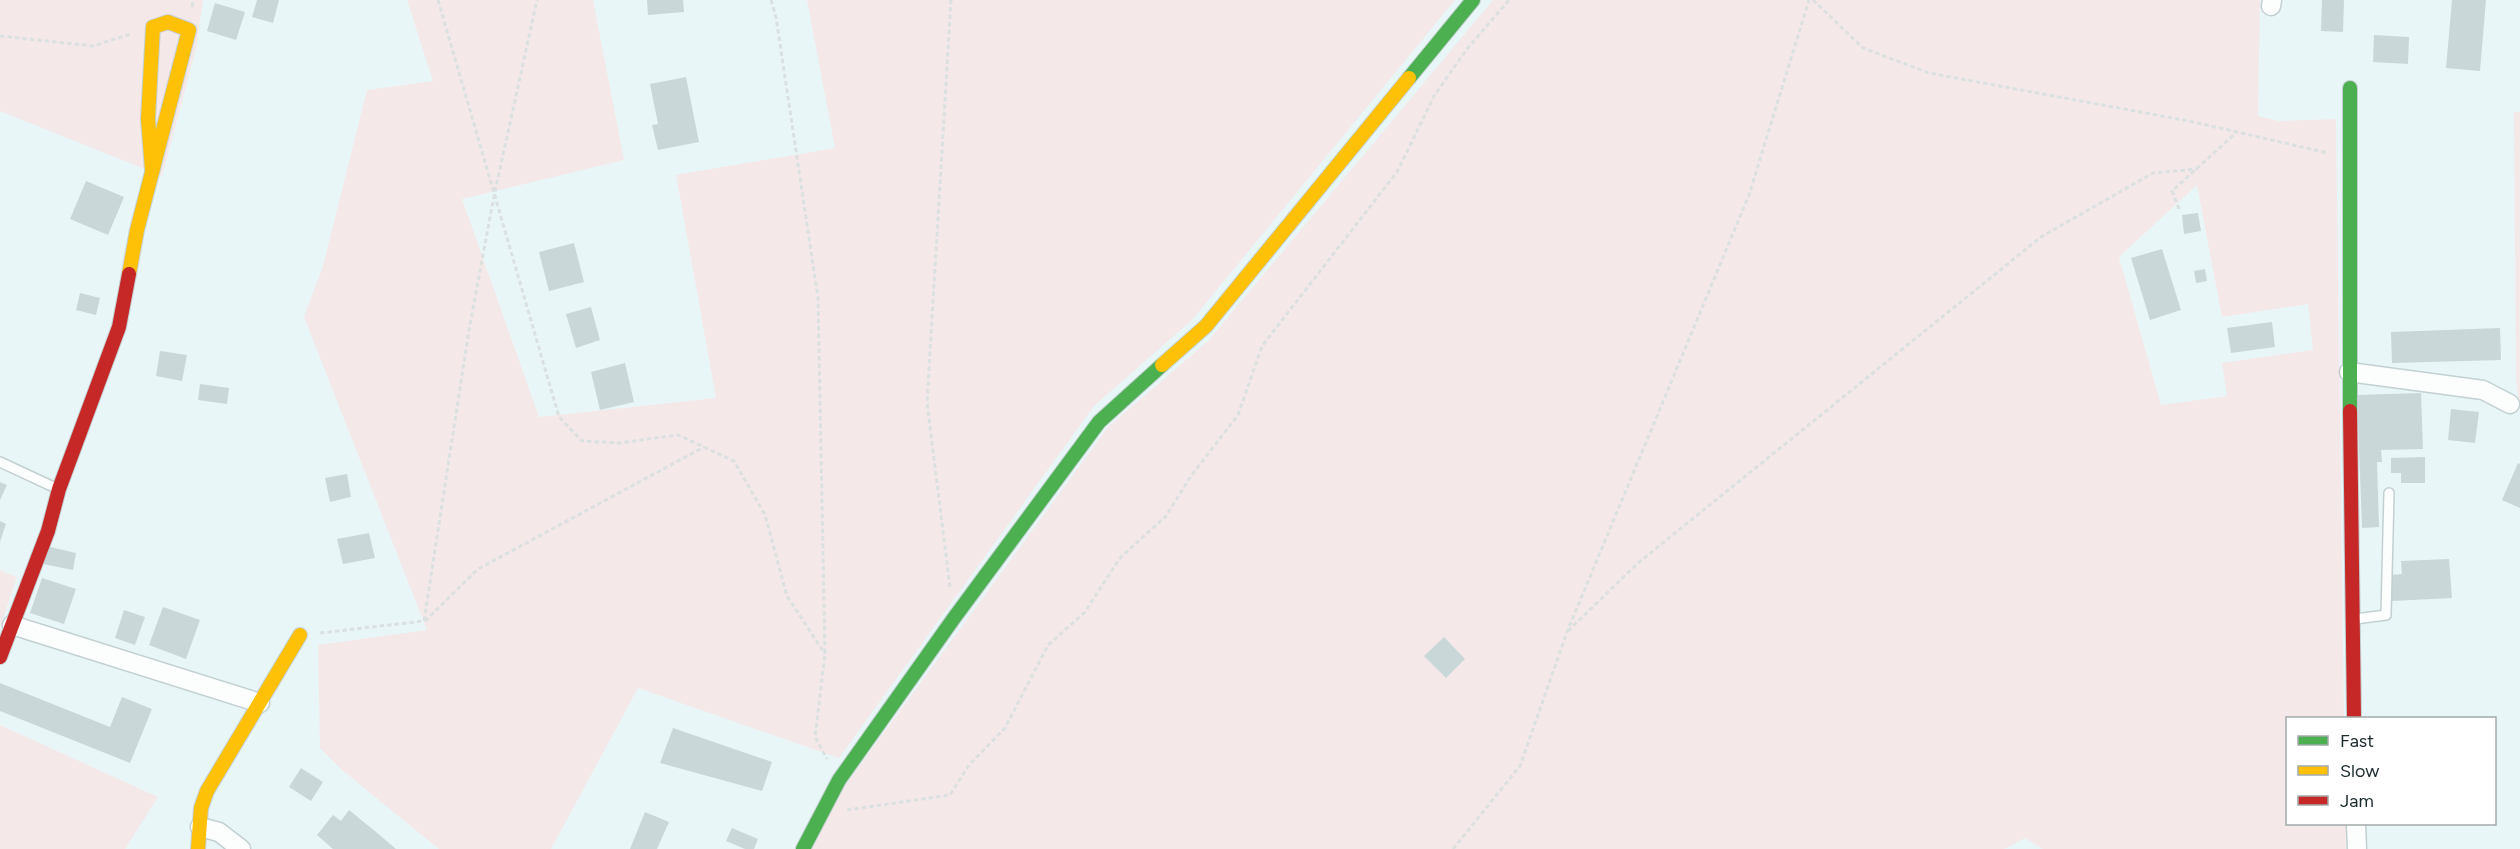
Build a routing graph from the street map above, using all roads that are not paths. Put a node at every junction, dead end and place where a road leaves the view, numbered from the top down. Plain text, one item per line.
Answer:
1 (1473, 0) edge
2 (2350, 88) dead end
3 (152, 170) junction
4 (2349, 372) junction
5 (2510, 404) dead end
6 (0, 462) edge
7 (59, 489) junction
8 (2389, 493) dead end
9 (2353, 620) junction
10 (12, 625) junction
11 (300, 635) road end
12 (2, 644) edge
13 (0, 657) edge
14 (260, 703) junction
15 (2354, 717) edge
16 (2356, 825) edge
17 (200, 827) junction
18 (198, 849) edge
19 (241, 849) edge
20 (803, 849) edge
21 (2356, 849) edge

1 - 20 street
2 - 4 street
3 - 3 street
3 - 7 street
4 - 5 street
4 - 9 street
6 - 7 lane
7 - 10 street
8 - 9 lane
9 - 15 street
10 - 12 street
10 - 14 street
11 - 14 street
12 - 13 street
14 - 17 street
16 - 21 street
17 - 18 street
17 - 19 street

